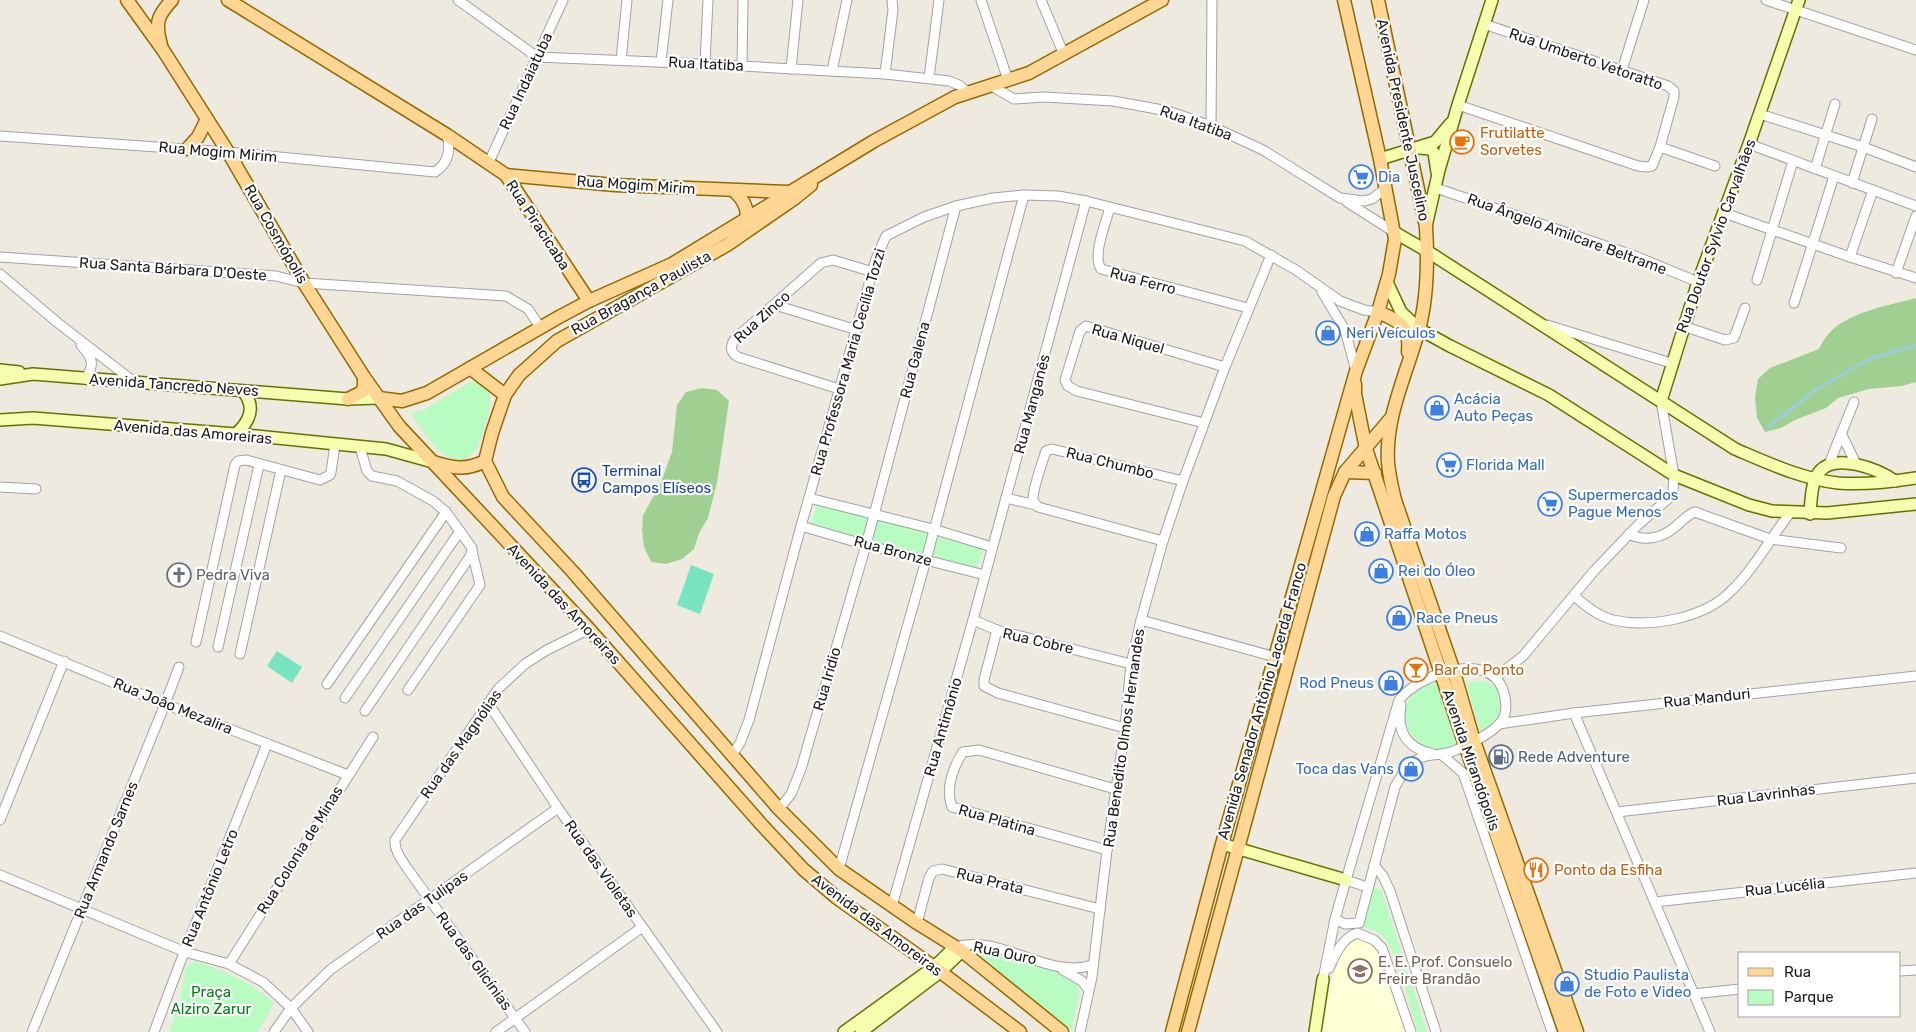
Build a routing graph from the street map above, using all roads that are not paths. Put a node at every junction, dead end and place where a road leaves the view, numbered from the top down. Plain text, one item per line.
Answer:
1 (128, 0) edge
2 (172, 0) edge
3 (458, 0) edge
4 (562, 0) edge
5 (627, 0) edge
6 (668, 0) edge
7 (708, 0) edge
8 (798, 0) edge
9 (847, 0) edge
10 (892, 0) edge
11 (940, 0) edge
12 (981, 0) edge
13 (1041, 0) edge
14 (1162, 0) edge
15 (1212, 0) edge
16 (1344, 0) edge
17 (1378, 0) edge
18 (1492, 0) edge
19 (1644, 0) edge
20 (1766, 0) edge
21 (234, 1) edge
22 (743, 2) dead end
23 (1797, 5) edge
24 (1484, 24) junction
25 (163, 50) junction
26 (1916, 50) edge
27 (1064, 55) junction
28 (537, 57) junction
29 (620, 60) junction
30 (661, 62) junction
31 (705, 64) junction
32 (742, 66) junction
33 (790, 69) junction
34 (832, 70) junction
35 (1622, 70) junction
36 (885, 74) junction
37 (929, 78) junction
38 (1008, 80) junction
39 (949, 81) junction
40 (990, 86) junction
41 (968, 92) junction
42 (955, 98) junction
43 (1835, 104) dead end
44 (1458, 105) junction
45 (1760, 114) junction
46 (207, 119) junction
47 (1454, 119) junction
48 (1872, 119) dead end
49 (1211, 126) junction
50 (447, 135) junction
51 (1826, 135) junction
52 (0, 136) edge
53 (1749, 144) junction
54 (1660, 147) junction
55 (1863, 148) junction
56 (1411, 149) junction
57 (187, 150) junction
58 (228, 152) junction
59 (1380, 159) junction
60 (841, 160) junction
61 (1793, 161) junction
62 (489, 162) junction
63 (1715, 166) dead end
64 (1916, 167) edge
65 (1815, 169) junction
66 (506, 175) junction
67 (1834, 176) junction
68 (1437, 182) junction
69 (1852, 183) junction
70 (1386, 188) junction
71 (1873, 190) junction
72 (734, 191) junction
73 (788, 192) junction
74 (1024, 195) junction
75 (1340, 198) junction
76 (1086, 201) junction
77 (956, 206) junction
78 (1110, 206) junction
79 (1916, 206) edge
80 (1724, 213) junction
81 (1916, 216) edge
82 (747, 220) junction
83 (1426, 227) junction
84 (1772, 231) junction
85 (1394, 232) junction
86 (736, 239) junction
87 (1813, 244) junction
88 (1427, 251) junction
89 (1270, 254) junction
90 (0, 257) edge
91 (1850, 258) junction
92 (873, 272) junction
93 (1896, 272) junction
94 (0, 274) edge
95 (1388, 278) junction
96 (1916, 278) edge
97 (1757, 280) dead end
98 (1698, 282) junction
99 (304, 283) junction
100 (1319, 288) junction
101 (589, 301) junction
102 (1794, 303) dead end
103 (775, 305) junction
104 (1248, 308) junction
105 (1745, 308) dead end
106 (1378, 312) junction
107 (1395, 320) junction
108 (1539, 323) junction
109 (1683, 326) junction
110 (540, 327) junction
111 (1372, 327) junction
112 (1419, 329) junction
113 (857, 330) junction
114 (70, 331) junction
115 (1672, 363) junction
116 (1225, 367) junction
117 (470, 368) junction
118 (1406, 369) junction
119 (0, 370) edge
120 (1356, 370) junction
121 (33, 374) junction
122 (364, 377) junction
123 (0, 379) edge
124 (85, 379) junction
125 (133, 381) junction
126 (839, 389) junction
127 (243, 390) junction
128 (1355, 394) junction
129 (505, 395) junction
130 (379, 398) junction
131 (348, 399) junction
132 (1661, 401) junction
133 (1854, 402) dead end
134 (1392, 416) junction
135 (0, 420) edge
136 (1204, 423) junction
137 (1384, 428) junction
138 (1841, 433) junction
139 (236, 434) junction
140 (334, 445) junction
141 (360, 447) junction
142 (1366, 449) junction
143 (485, 461) junction
144 (433, 462) junction
145 (1830, 464) junction
146 (1856, 464) junction
147 (260, 465) junction
148 (281, 470) junction
149 (1345, 472) junction
150 (1375, 473) junction
151 (1674, 475) junction
152 (1916, 478) edge
153 (1816, 479) junction
154 (1183, 480) junction
155 (1895, 481) junction
156 (0, 487) edge
157 (36, 489) dead end
158 (809, 498) junction
159 (1006, 498) junction
160 (1916, 504) edge
161 (1036, 505) junction
162 (446, 512) junction
163 (1791, 512) junction
164 (873, 514) junction
165 (1810, 514) junction
166 (801, 526) junction
167 (933, 529) junction
168 (460, 531) junction
169 (1629, 534) junction
170 (1770, 539) junction
171 (1163, 541) junction
172 (866, 544) junction
173 (992, 547) junction
174 (1841, 548) dead end
175 (472, 551) junction
176 (926, 560) junction
177 (985, 575) junction
178 (1574, 596) junction
179 (972, 620) junction
180 (1141, 620) junction
181 (589, 629) junction
182 (997, 630) junction
183 (0, 636) edge
184 (196, 642) dead end
185 (218, 647) dead end
186 (240, 654) dead end
187 (1274, 657) junction
188 (64, 661) junction
189 (1290, 661) junction
190 (1131, 664) junction
191 (179, 667) dead end
192 (1448, 671) junction
193 (1916, 676) edge
194 (1496, 677) junction
195 (327, 684) dead end
196 (408, 690) dead end
197 (1408, 692) junction
198 (345, 698) dead end
199 (488, 703) junction
200 (166, 704) junction
201 (365, 711) dead end
202 (1574, 713) junction
203 (1499, 724) junction
204 (1125, 728) junction
205 (373, 737) dead end
206 (1470, 743) junction
207 (267, 744) junction
208 (1438, 754) junction
209 (732, 755) junction
210 (348, 775) junction
211 (1916, 778) edge
212 (1116, 789) junction
213 (558, 808) junction
214 (780, 809) junction
215 (1617, 812) junction
216 (0, 820) edge
217 (395, 840) joint
218 (1222, 844) junction
219 (1238, 848) junction
220 (1107, 850) junction
221 (1374, 865) junction
222 (839, 869) junction
223 (1916, 872) edge
224 (0, 875) edge
225 (1346, 880) junction
226 (1367, 887) junction
227 (430, 900) junction
228 (1655, 902) junction
229 (892, 906) junction
230 (1100, 909) junction
231 (82, 910) junction
232 (1336, 919) junction
233 (917, 923) junction
234 (1359, 923) junction
235 (641, 928) junction
236 (1357, 933) junction
237 (958, 949) junction
238 (185, 952) junction
239 (229, 964) junction
240 (1092, 964) junction
241 (1054, 965) junction
242 (937, 969) junction
243 (1916, 970) edge
244 (1901, 971) edge
245 (1323, 979) junction
246 (1088, 989) junction
247 (1738, 989) edge
248 (1693, 994) junction
249 (291, 1008) junction
250 (516, 1018) junction
251 (863, 1029) edge
252 (32, 1032) edge
253 (154, 1032) edge
254 (274, 1032) edge
255 (308, 1032) edge
256 (496, 1032) edge
257 (525, 1032) edge
258 (717, 1032) edge
259 (844, 1032) edge
260 (1020, 1032) edge
261 (1062, 1032) edge
262 (1080, 1032) edge
263 (1172, 1032) edge
264 (1188, 1032) edge
265 (1315, 1032) edge
266 (1411, 1032) edge
267 (1436, 1032) edge
268 (1552, 1032) edge
269 (1566, 1032) edge
270 (1576, 1032) edge
271 (1710, 1032) edge

1 - 25 main road, Rua Cosmópolis
2 - 25 main road
3 - 28 street
4 - 28 street, Rua Indaiatuba
5 - 29 street
6 - 30 street
7 - 31 street
8 - 33 street
9 - 34 street
10 - 36 street
11 - 37 street
12 - 38 street
13 - 27 street
14 - 27 main road, Rua Bragança Paulista
15 - 49 street
16 - 59 main road, Avenida Presidente Juscelino
17 - 56 main road, Avenida Presidente Juscelino
18 - 24 street
19 - 35 street
20 - 23 street
21 - 50 main road, Rua Piracicaba
22 - 32 street
23 - 26 street
23 - 45 street, Rua Doutor Sylvio Carvalhães
24 - 35 street, Rua Umberto Vetoratto
24 - 44 street
25 - 46 main road, Rua Cosmópolis
27 - 38 main road, Rua Bragança Paulista
28 - 29 street, Rua Itatiba
28 - 62 street, Rua Indaiatuba
29 - 30 street, Rua Itatiba
30 - 31 street, Rua Itatiba
31 - 32 street, Rua Itatiba
32 - 33 street, Rua Itatiba
33 - 34 street, Rua Itatiba
34 - 36 street, Rua Itatiba
35 - 54 street, Rua Umberto Vetoratto
36 - 37 street, Rua Itatiba
37 - 39 street, Rua Itatiba
38 - 40 main road, Rua Bragança Paulista
39 - 41 street, Rua Itatiba
39 - 42 street
40 - 41 main road, Rua Bragança Paulista
40 - 49 street, Rua Itatiba
41 - 42 main road, Rua Bragança Paulista
42 - 60 main road, Rua Bragança Paulista
43 - 51 street
44 - 47 street
44 - 54 street, Rua Umberto Vetoratto
45 - 51 street
45 - 53 street, Rua Doutor Sylvio Carvalhães
46 - 57 main road
46 - 58 main road, Rua Cosmópolis
47 - 56 street
47 - 68 street
48 - 55 street
49 - 75 street, Rua Itatiba
50 - 58 street, Rua Mogim Mirim
50 - 62 main road, Rua Piracicaba
51 - 55 street
51 - 65 street
52 - 57 street, Rua Mogim Mirim
53 - 61 street
53 - 80 street, Rua Doutor Sylvio Carvalhães
54 - 63 street
55 - 64 street
55 - 69 street
56 - 59 street
56 - 68 street
56 - 83 main road, Avenida Presidente Juscelino
57 - 58 street, Rua Mogim Mirim
58 - 99 main road, Rua Cosmópolis
59 - 70 main road, Avenida Presidente Juscelino
60 - 73 main road, Rua Bragança Paulista
60 - 86 main road, Rua Bragança Paulista
61 - 65 street
61 - 84 street
62 - 66 main road, Rua Piracicaba
65 - 67 street
66 - 72 main road, Rua Mogim Mirim
66 - 101 main road, Rua Piracicaba
67 - 69 street
67 - 87 street
68 - 83 street
68 - 98 street, Rua Ângelo Amilcare Beltrame
69 - 71 street
70 - 75 street, Rua Itatiba
70 - 85 main road, Avenida Presidente Juscelino
71 - 79 street
71 - 91 street
72 - 73 main road, Rua Mogim Mirim
72 - 82 main road
73 - 82 main road, Rua Bragança Paulista
74 - 76 street, Rua Professora Maria Cecília Tozzi
74 - 77 street, Rua Professora Maria Cecília Tozzi
74 - 167 street
75 - 85 street
76 - 78 street, Rua Professora Maria Cecília Tozzi
76 - 159 street, Rua Manganês
77 - 92 street, Rua Professora Maria Cecília Tozzi
77 - 164 street, Rua Galena
78 - 89 street, Rua Professora Maria Cecília Tozzi
78 - 104 street, Rua Ferro
80 - 84 street
80 - 98 street, Rua Doutor Sylvio Carvalhães
81 - 93 street
82 - 86 main road
82 - 101 main road, Rua Bragança Paulista
83 - 88 main road, Avenida Presidente Juscelino
84 - 87 street
84 - 97 street
85 - 88 street
85 - 95 main road, Avenida Presidente Juscelino
86 - 129 main road, Rua Bragança Paulista
87 - 91 street
87 - 102 street
88 - 108 street
88 - 112 main road, Avenida Presidente Juscelino
89 - 100 street, Rua Professora Maria Cecília Tozzi
89 - 104 street, Rua Benedito Olmos Hernandes
90 - 99 street, Rua Santa Bárbara D'Oeste
91 - 93 street
92 - 103 street, Rua Zinco
92 - 113 street, Rua Professora Maria Cecília Tozzi
93 - 96 street
94 - 114 street
95 - 106 main road, Avenida Presidente Juscelino
95 - 112 street
98 - 109 street, Rua Doutor Sylvio Carvalhães
99 - 110 street, Rua Santa Bárbara D'Oeste
99 - 122 main road, Rua Cosmópolis
100 - 106 street, Rua Professora Maria Cecília Tozzi
100 - 120 street, Rua Professora Maria Cecília Tozzi
101 - 110 main road
103 - 113 street
103 - 126 street, Rua Zinco
104 - 116 street, Rua Benedito Olmos Hernandes
105 - 109 street
106 - 107 main road
106 - 111 main road, Avenida Presidente Juscelino
107 - 111 main road
107 - 118 main road
108 - 115 street
108 - 132 street
109 - 115 street, Rua Doutor Sylvio Carvalhães
110 - 117 main road
111 - 120 main road, Avenida Presidente Juscelino
112 - 118 main road, Avenida Presidente Juscelino
112 - 151 street
113 - 126 street, Rua Professora Maria Cecília Tozzi
114 - 124 street
114 - 125 street
115 - 132 street, Rua Doutor Sylvio Carvalhães
116 - 136 street, Rua Benedito Olmos Hernandes
116 - 136 street, Rua Niquel
117 - 129 main road
117 - 130 main road
118 - 134 main road, Avenida Presidente Juscelino
119 - 121 street
120 - 128 main road, Avenida Mirandópolis
120 - 187 main road, Avenida Senador Antônio Lacerda Franco
121 - 123 street, Avenida Tancredo Neves
121 - 124 street, Avenida Tancredo Neves
122 - 130 main road, Rua Cosmópolis
122 - 131 main road
124 - 125 street, Avenida Tancredo Neves
125 - 127 street, Avenida Tancredo Neves
126 - 158 street, Rua Professora Maria Cecília Tozzi
127 - 131 street, Avenida Tancredo Neves
127 - 139 street
128 - 137 main road
128 - 142 main road, Avenida Mirandópolis
129 - 143 main road, Rua Bragança Paulista
130 - 131 street, Avenida Tancredo Neves
130 - 144 main road, Rua Cosmópolis
132 - 151 street, Rua Doutor Sylvio Carvalhães
132 - 153 street
133 - 138 street
134 - 137 main road, Avenida Senador Antônio Lacerda Franco
134 - 192 main road, Avenida Mirandópolis
135 - 139 street, Avenida das Amoreiras
136 - 154 street, Rua Benedito Olmos Hernandes
137 - 142 main road, Avenida Senador Antônio Lacerda Franco
138 - 145 street
138 - 146 street
139 - 140 street, Avenida das Amoreiras
140 - 141 street, Avenida das Amoreiras
140 - 148 street
141 - 144 street, Avenida das Amoreiras
141 - 162 street
142 - 149 main road, Avenida Senador Antônio Lacerda Franco
142 - 150 main road, Avenida Mirandópolis
143 - 144 main road
143 - 209 main road, Avenida das Amoreiras
144 - 181 main road, Avenida das Amoreiras
145 - 146 street
145 - 153 street
146 - 155 street
147 - 148 street
147 - 184 street
147 - 185 street
148 - 186 street
149 - 150 main road
149 - 189 main road, Avenida Senador Antônio Lacerda Franco
150 - 192 main road, Avenida Mirandópolis
151 - 163 street
151 - 169 street
152 - 155 street
153 - 155 street
153 - 165 street
154 - 161 street, Rua Chumbo
154 - 171 street, Rua Benedito Olmos Hernandes
156 - 157 street
158 - 164 street
158 - 166 street, Rua Professora Maria Cecília Tozzi
159 - 161 street
159 - 173 street, Rua Manganês
160 - 165 street
161 - 171 street
162 - 168 street
162 - 195 street
163 - 165 street
163 - 170 street
164 - 167 street
164 - 172 street, Rua Galena
166 - 172 street, Rua Bronze
166 - 209 street, Rua Professora Maria Cecília Tozzi
167 - 173 street
167 - 176 street
168 - 175 street
168 - 198 street
169 - 170 street
169 - 178 street
170 - 174 street
170 - 178 street
171 - 180 street, Rua Benedito Olmos Hernandes
172 - 176 street, Rua Bronze
172 - 214 street, Rua Irídio
173 - 177 street, Rua Antimônio
175 - 196 street
175 - 201 street
176 - 177 street, Rua Bronze
176 - 222 street
177 - 179 street, Rua Antimônio
178 - 194 street
179 - 182 street
179 - 229 street, Rua Antimônio
180 - 187 street
180 - 190 street, Rua Benedito Olmos Hernandes
181 - 199 street, Rua das Magnólias
181 - 242 main road, Avenida das Amoreiras
182 - 190 street, Rua Cobre
182 - 204 street, Rua Cobre
183 - 188 street, Rua João Mezalira
187 - 189 street
187 - 218 main road, Avenida Senador Antônio Lacerda Franco
188 - 200 street, Rua João Mezalira
188 - 216 street
189 - 219 main road, Avenida Senador Antônio Lacerda Franco
190 - 204 street, Rua Benedito Olmos Hernandes
191 - 200 street, Rua Armando Sarnes
192 - 194 street
192 - 197 street
192 - 206 main road, Avenida Mirandópolis
193 - 202 street, Rua Manduri
194 - 203 street
197 - 208 street, Avenida Mirandópolis
197 - 225 street
199 - 213 street, Rua das Violetas
199 - 217 street, Rua das Magnólias
200 - 207 street, Rua João Mezalira
200 - 231 street, Rua Armando Sarnes
202 - 203 street, Rua Manduri
202 - 215 street
203 - 206 street
204 - 212 street, Rua Benedito Olmos Hernandes
205 - 210 street, Rua Colonia de Minas
206 - 208 street
206 - 269 main road, Avenida Mirandópolis
206 - 270 main road, Avenida Mirandópolis
207 - 210 street, Rua João Mezalira
207 - 238 street, Rua Antônio Letro
208 - 221 street
208 - 268 street, Avenida Mirandópolis
209 - 214 main road, Avenida das Amoreiras
210 - 239 street, Rua Colonia de Minas
211 - 215 street, Rua Lavrinhas
212 - 220 street, Rua Benedito Olmos Hernandes
212 - 220 street, Rua Platina
213 - 227 street, Rua das Tulipas
213 - 235 street, Rua das Violetas
214 - 222 main road, Avenida das Amoreiras
215 - 228 street
217 - 227 street, Rua das Glicínias
218 - 219 street
218 - 263 main road, Avenida Senador Antônio Lacerda Franco
219 - 225 street
219 - 264 main road, Avenida Senador Antônio Lacerda Franco
220 - 230 street, Rua Benedito Olmos Hernandes
221 - 226 street
221 - 267 street
222 - 229 main road, Avenida das Amoreiras
223 - 228 street, Rua Lucélia
224 - 231 street
225 - 226 street
225 - 232 street
226 - 234 street
227 - 249 street, Rua das Tulipas
227 - 250 street, Rua das Glicínias
228 - 248 street
229 - 233 main road, Avenida das Amoreiras
230 - 233 street, Rua Prata
230 - 240 street, Rua Benedito Olmos Hernandes
231 - 238 street
231 - 252 street, Rua Armando Sarnes
232 - 234 street
232 - 245 street
233 - 237 main road, Avenida das Amoreiras
234 - 236 street
235 - 250 street
235 - 258 street, Rua das Violetas
236 - 245 street
236 - 266 street
237 - 241 street, Rua Ouro
237 - 242 street
237 - 261 main road, Avenida das Amoreiras
238 - 239 street
238 - 253 street, Rua Antônio Letro
239 - 249 street
240 - 241 street, Rua Ouro
240 - 246 street, Rua Benedito Olmos Hernandes
241 - 246 street, Rua Ouro
242 - 251 street
242 - 260 main road, Avenida das Amoreiras
243 - 244 street
245 - 265 street
246 - 262 street, Rua Benedito Olmos Hernandes
247 - 248 street
248 - 271 street
249 - 254 street
249 - 255 street
250 - 256 street
250 - 257 street, Rua das Glicínias
251 - 259 street

